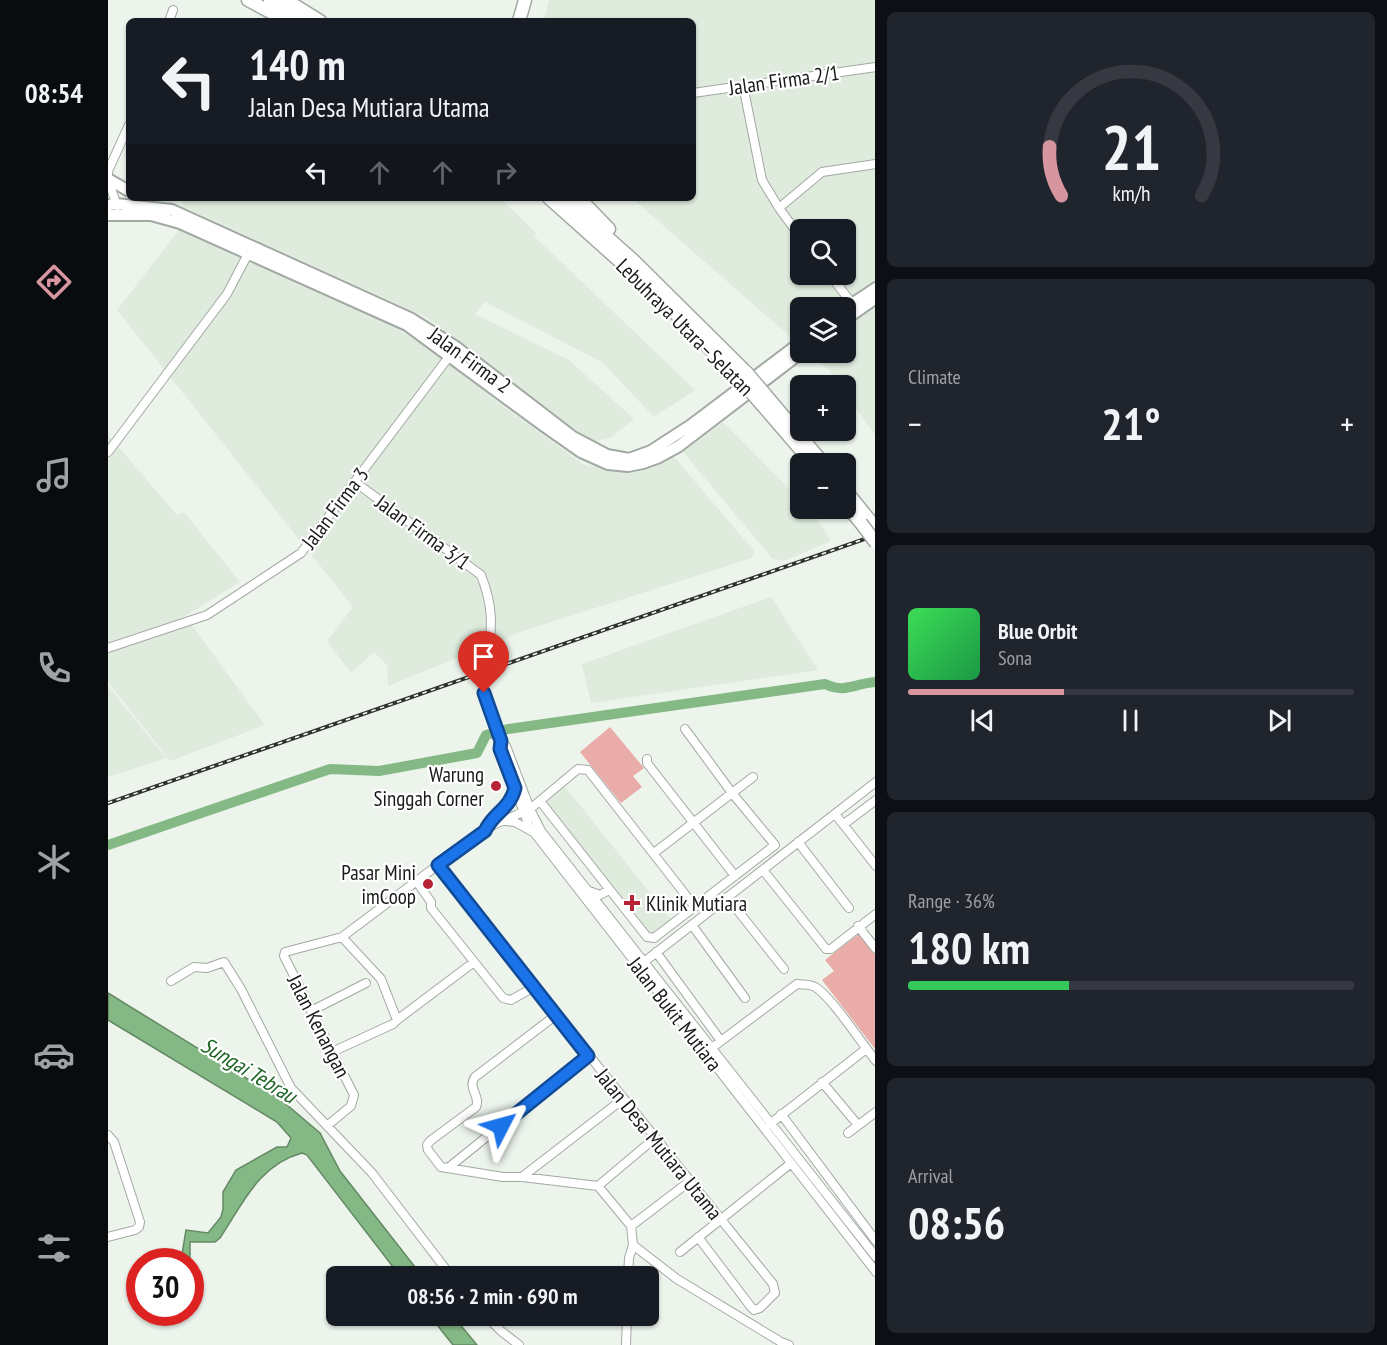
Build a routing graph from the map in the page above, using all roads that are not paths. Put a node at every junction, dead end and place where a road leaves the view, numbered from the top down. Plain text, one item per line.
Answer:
1 (248, 0) edge
2 (270, 0) edge
3 (286, 0) edge
4 (525, 0) edge
5 (173, 10) dead end
6 (170, 18) edge
7 (281, 18) edge
8 (299, 18) edge
9 (315, 18) edge
10 (520, 18) edge
11 (875, 67) edge
12 (743, 85) junction
13 (696, 93) edge
14 (126, 131) edge
15 (875, 164) edge
16 (108, 179) edge
17 (126, 188) edge
18 (152, 201) edge
19 (552, 201) edge
20 (566, 201) edge
21 (582, 201) edge
22 (779, 208) junction
23 (113, 209) edge
24 (172, 210) junction
25 (790, 223) edge
26 (250, 250) junction
27 (875, 289) edge
28 (875, 298) edge
29 (677, 303) junction
30 (856, 304) edge
31 (856, 306) edge
32 (790, 350) edge
33 (452, 351) junction
34 (790, 361) edge
35 (744, 376) junction
36 (761, 396) junction
37 (108, 452) edge
38 (805, 453) edge
39 (814, 453) edge
40 (355, 482) junction
41 (856, 505) edge
42 (856, 513) edge
43 (869, 524) edge
44 (875, 540) edge
45 (108, 648) edge
46 (487, 658) tunnel mouth
47 (484, 681) tunnel mouth
48 (686, 729) dead end
49 (501, 741) junction
50 (647, 759) dead end
51 (753, 777) dead end
52 (875, 783) edge
53 (515, 788) junction
54 (732, 793) junction
55 (540, 801) junction
56 (875, 801) edge
57 (527, 811) junction
58 (835, 814) junction
59 (502, 821) junction
60 (694, 823) junction
61 (844, 824) junction
62 (485, 831) junction
63 (534, 833) junction
64 (798, 842) junction
65 (654, 853) junction
66 (874, 862) edge
67 (438, 865) junction
68 (763, 870) junction
69 (735, 876) junction
70 (417, 882) junction
71 (586, 888) junction
72 (606, 892) junction
73 (727, 897) junction
74 (694, 907) junction
75 (849, 908) dead end
76 (604, 912) junction
77 (875, 915) edge
78 (692, 925) junction
79 (858, 926) junction
80 (342, 937) junction
81 (875, 948) edge
82 (656, 952) junction
83 (628, 954) junction
84 (474, 962) junction
85 (644, 962) junction
86 (784, 969) dead end
87 (647, 979) junction
88 (171, 981) dead end
89 (366, 983) dead end
90 (534, 987) junction
91 (745, 998) dead end
92 (311, 1011) junction
93 (555, 1015) junction
94 (397, 1020) junction
95 (721, 1041) junction
96 (866, 1049) junction
97 (709, 1051) junction
98 (332, 1052) junction
99 (588, 1056) junction
100 (875, 1060) edge
101 (822, 1082) junction
102 (623, 1099) junction
103 (875, 1113) edge
104 (781, 1114) junction
105 (770, 1124) junction
106 (328, 1125) junction
107 (858, 1125) junction
108 (848, 1133) dead end
109 (655, 1138) junction
110 (110, 1140) edge
111 (790, 1149) junction
112 (790, 1164) junction
113 (802, 1164) junction
114 (448, 1168) junction
115 (522, 1177) junction
116 (690, 1181) junction
117 (598, 1186) junction
118 (842, 1196) junction
119 (833, 1203) junction
120 (826, 1209) junction
121 (721, 1220) junction
122 (631, 1226) junction
123 (108, 1237) edge
124 (698, 1237) junction
125 (875, 1240) edge
126 (633, 1245) junction
127 (680, 1252) dead end
128 (875, 1256) edge
129 (443, 1266) edge
130 (629, 1266) edge
131 (875, 1271) edge
132 (496, 1326) edge
133 (627, 1326) edge
134 (519, 1345) edge
135 (626, 1345) edge
136 (789, 1345) edge

1 - 7 highway
2 - 8 highway
3 - 9 highway
4 - 10 highway
5 - 6 street
11 - 12 street, Jalan Firma 2/1
12 - 13 street, Jalan Firma 2/1
12 - 22 street
14 - 16 street
15 - 22 street
16 - 17 main road
16 - 23 street
18 - 24 main road
19 - 35 highway, Lebuhraya Utara–Selatan
20 - 29 highway, Lebuhraya Utara–Selatan
21 - 29 highway
22 - 25 street
23 - 24 main road, Jalan Firma 2
23 - 26 main road, Jalan Firma 2
24 - 26 main road, Jalan Firma 2
26 - 33 main road, Jalan Firma 2
26 - 37 street
27 - 30 main road
28 - 31 main road
29 - 35 highway, Lebuhraya Utara–Selatan
32 - 33 main road, Jalan Firma 2
33 - 34 main road, Jalan Firma 2
33 - 40 street, Jalan Firma 3
35 - 36 highway, Lebuhraya Utara–Selatan, bridge
36 - 38 highway, Lebuhraya Utara–Selatan
36 - 39 highway, Lebuhraya Utara–Selatan
40 - 45 street, Jalan Firma 3
40 - 46 street, Jalan Firma 3/1
41 - 43 highway
42 - 43 highway
43 - 44 highway, bridge
47 - 49 street
48 - 54 street
49 - 53 street, Jalan Bukit Mutiara
49 - 57 street
50 - 60 street
51 - 54 street
52 - 58 street
53 - 57 street, Jalan Bukit Mutiara
53 - 62 street
54 - 60 street
54 - 69 street
55 - 57 street
55 - 65 street
55 - 72 street
56 - 61 street
57 - 59 street
57 - 63 street, Jalan Bukit Mutiara
57 - 71 street, Jalan Bukit Mutiara
58 - 61 street
58 - 64 street
59 - 62 street
59 - 63 street
60 - 65 street
60 - 69 street
61 - 66 street
62 - 67 street
63 - 83 street, Jalan Bukit Mutiara
64 - 68 street
64 - 75 street
65 - 74 street
67 - 70 street
67 - 90 street, Jalan Desa Mutiara Utama
68 - 73 street
68 - 79 street
69 - 74 street
70 - 80 street
70 - 84 street
71 - 72 street
71 - 76 street, Jalan Bukit Mutiara
72 - 74 street
72 - 76 street
73 - 78 street
73 - 86 street
76 - 85 street, Jalan Bukit Mutiara
77 - 79 street
78 - 82 street
78 - 91 street
79 - 81 street
80 - 92 street, Jalan Kenangan
80 - 94 street
82 - 85 street
82 - 95 street
83 - 85 street
83 - 87 street, Jalan Bukit Mutiara
84 - 90 street
84 - 94 street
85 - 87 street
85 - 97 street, Jalan Bukit Mutiara
87 - 97 street, Jalan Bukit Mutiara
88 - 106 street
89 - 92 street
90 - 93 street, Jalan Desa Mutiara Utama
92 - 98 street, Jalan Kenangan
93 - 99 street, Jalan Desa Mutiara Utama
93 - 114 street
94 - 98 street
95 - 96 street
95 - 97 street
96 - 100 street
96 - 101 street
97 - 105 street, Jalan Bukit Mutiara
97 - 112 street, Jalan Bukit Mutiara
98 - 106 street, Jalan Kenangan
99 - 102 street, Jalan Desa Mutiara Utama
99 - 114 street
101 - 104 street
101 - 107 street
102 - 109 street, Jalan Desa Mutiara Utama
102 - 115 street
103 - 107 street
104 - 105 street
104 - 118 street
105 - 111 street, Jalan Bukit Mutiara
106 - 129 street
107 - 108 street
109 - 116 street, Jalan Desa Mutiara Utama
109 - 117 street
110 - 123 street
111 - 112 street
111 - 113 street, Jalan Bukit Mutiara
112 - 113 street
112 - 120 street, Jalan Bukit Mutiara
112 - 121 street
113 - 119 street, Jalan Bukit Mutiara
114 - 115 street
115 - 117 street
116 - 121 street, Jalan Desa Mutiara Utama
116 - 122 street
117 - 122 street
118 - 119 street
118 - 125 street
119 - 120 street
119 - 128 street, Jalan Bukit Mutiara
120 - 131 street, Jalan Bukit Mutiara
121 - 124 street
121 - 124 street, Jalan Desa Mutiara Utama
122 - 126 street
124 - 127 street
126 - 130 street
126 - 136 street
132 - 134 street
133 - 135 street

